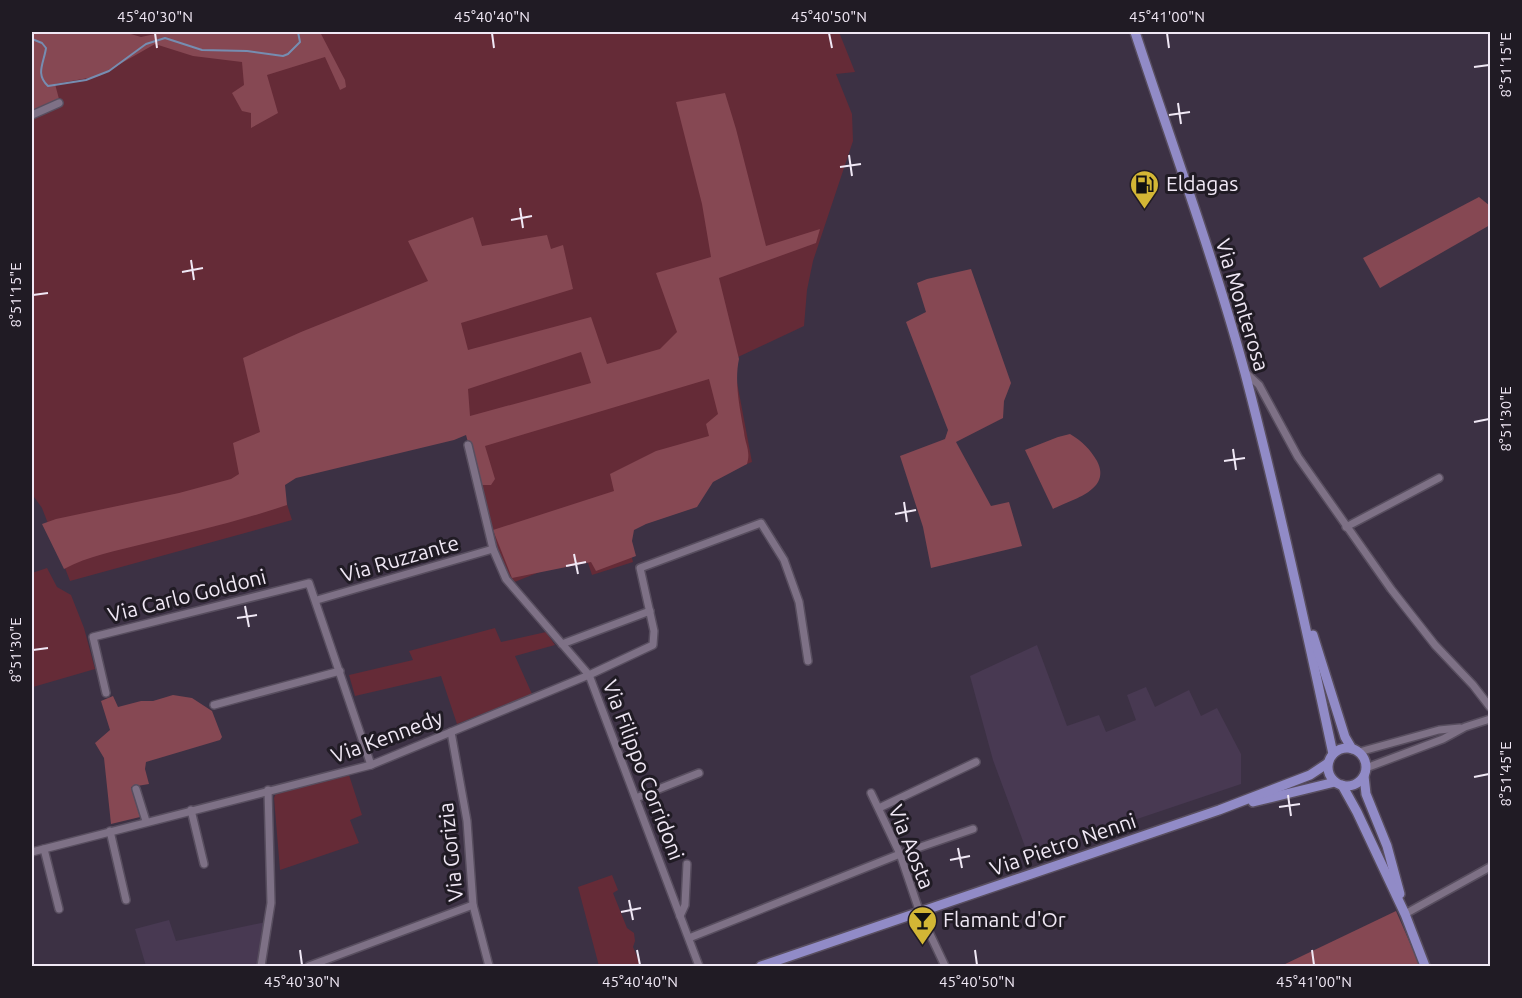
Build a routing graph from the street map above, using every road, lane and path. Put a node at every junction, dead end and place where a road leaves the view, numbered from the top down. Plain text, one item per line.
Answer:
1 (1135, 32) edge
2 (60, 103) dead end
3 (32, 115) edge
4 (1244, 372) junction
5 (468, 445) dead end
6 (1439, 478) dead end
7 (1346, 527) junction
8 (493, 549) junction
9 (1299, 593) junction
10 (316, 600) junction
11 (650, 611) junction
12 (562, 644) junction
13 (808, 661) dead end
14 (340, 671) junction
15 (589, 675) junction
16 (106, 693) dead end
17 (214, 705) dead end
18 (1491, 707) edge
19 (1491, 718) edge
20 (1465, 727) junction
21 (451, 732) junction
22 (1356, 750) junction
23 (1330, 759) junction
24 (976, 762) dead end
25 (371, 765) junction
26 (1365, 772) junction
27 (699, 773) dead end
28 (1339, 783) junction
29 (136, 789) dead end
30 (268, 790) junction
31 (871, 793) dead end
32 (636, 798) junction
33 (879, 808) junction
34 (191, 810) junction
35 (1219, 810) junction
36 (146, 821) junction
37 (973, 830) dead end
38 (110, 831) junction
39 (44, 849) junction
40 (32, 852) edge
41 (900, 854) junction
42 (204, 864) dead end
43 (687, 864) dead end
44 (1491, 867) edge
45 (126, 900) dead end
46 (473, 905) junction
47 (59, 909) dead end
48 (920, 914) junction
49 (1405, 914) junction
50 (680, 916) junction
51 (689, 938) junction
52 (261, 966) edge
53 (309, 966) edge
54 (489, 966) edge
55 (699, 966) edge
56 (761, 966) edge
57 (945, 966) edge
58 (1425, 966) edge

1 - 4 main road, Via Monterosa
2 - 3 street
4 - 7 street
4 - 9 main road, Via Monterosa
5 - 8 street, Via Filippo Corridoni
6 - 7 street
7 - 18 street
8 - 10 street, Via Ruzzante
8 - 12 street, Via Filippo Corridoni
9 - 22 main road, Via Monterosa
9 - 23 main road, Via Monterosa
10 - 14 street
10 - 16 street, Via Carlo Goldoni
11 - 12 street
11 - 13 street
11 - 15 street, Via Kennedy
12 - 15 street, Via Filippo Corridoni
14 - 17 street
14 - 25 street
15 - 21 street, Via Kennedy
15 - 32 street, Via Filippo Corridoni
19 - 20 street
20 - 22 street
20 - 26 street
21 - 25 street, Via Kennedy
21 - 46 street, Via Gorizia
22 - 23 main road
22 - 26 main road
23 - 28 main road
23 - 35 main road, Via Pietro Nenni
24 - 33 street
25 - 30 street, Via Kennedy
26 - 28 main road
26 - 49 main road
27 - 32 street
28 - 35 main road, Via Pietro Nenni
28 - 49 main road
29 - 36 street
30 - 34 street, Via Kennedy
30 - 52 street
31 - 33 street, Via Aosta
32 - 50 street, Via Filippo Corridoni
33 - 41 street, Via Aosta
34 - 36 street, Via Kennedy
34 - 42 street
35 - 48 main road, Via Pietro Nenni
36 - 38 street, Via Kennedy
37 - 41 street
38 - 39 street, Via Kennedy
38 - 45 street
39 - 40 street, Via Kennedy
39 - 47 street
41 - 48 street, Via Aosta
41 - 51 street
43 - 50 street, Via Filippo Corridoni
44 - 49 street
46 - 53 street
46 - 54 street, Via Gorizia
48 - 56 main road, Via Pietro Nenni
48 - 57 street, Via Aosta
49 - 58 main road
50 - 51 street, Via Filippo Corridoni
51 - 55 street, Via Filippo Corridoni

